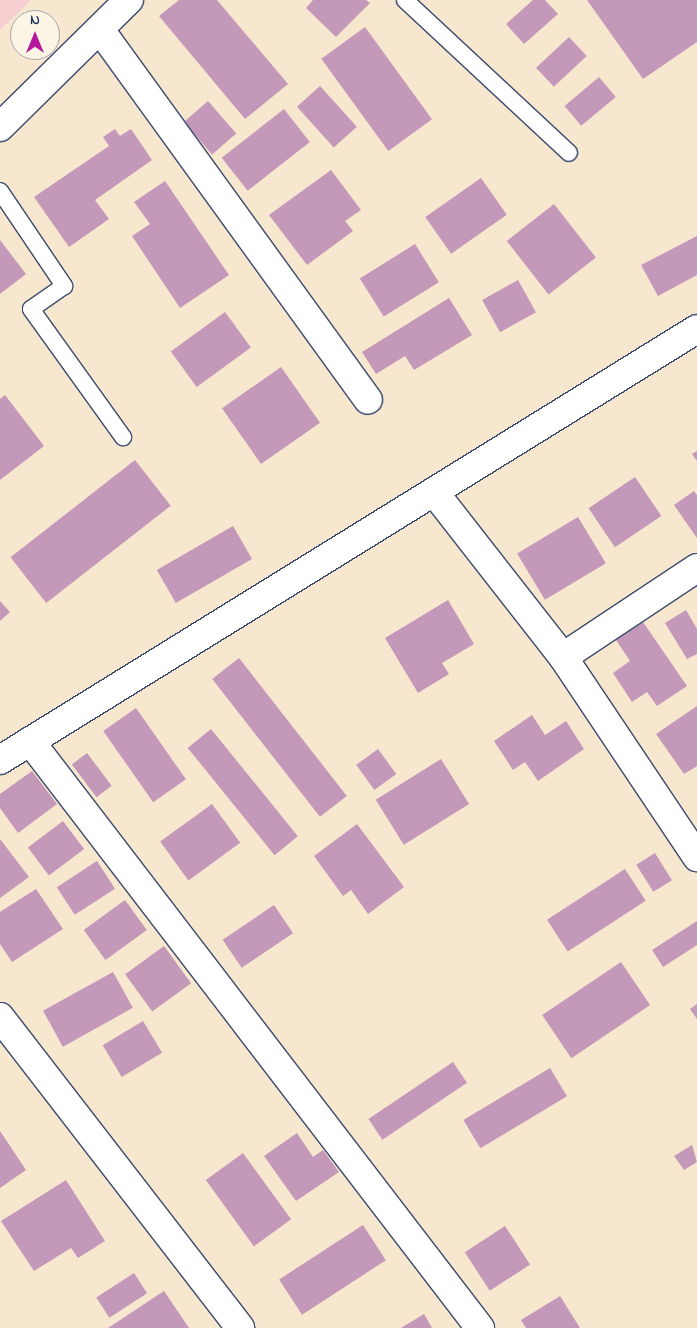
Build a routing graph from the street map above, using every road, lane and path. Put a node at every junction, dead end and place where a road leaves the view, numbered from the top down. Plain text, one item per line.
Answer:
1 (129, 0) edge
2 (405, 0) edge
3 (101, 31) junction
4 (0, 126) edge
5 (569, 153) dead end
6 (0, 191) edge
7 (697, 329) edge
8 (368, 400) dead end
9 (123, 436) dead end
10 (434, 492) junction
11 (697, 568) edge
12 (563, 657) junction
13 (30, 741) junction
14 (0, 760) edge
15 (697, 857) edge
16 (0, 1017) edge
17 (240, 1328) edge
18 (480, 1328) edge

1 - 3 street
2 - 5 lane
3 - 4 street
3 - 8 street
6 - 9 lane
7 - 10 street
10 - 12 street
10 - 13 street
11 - 12 street
12 - 15 street
13 - 14 street
13 - 18 street
16 - 17 street

